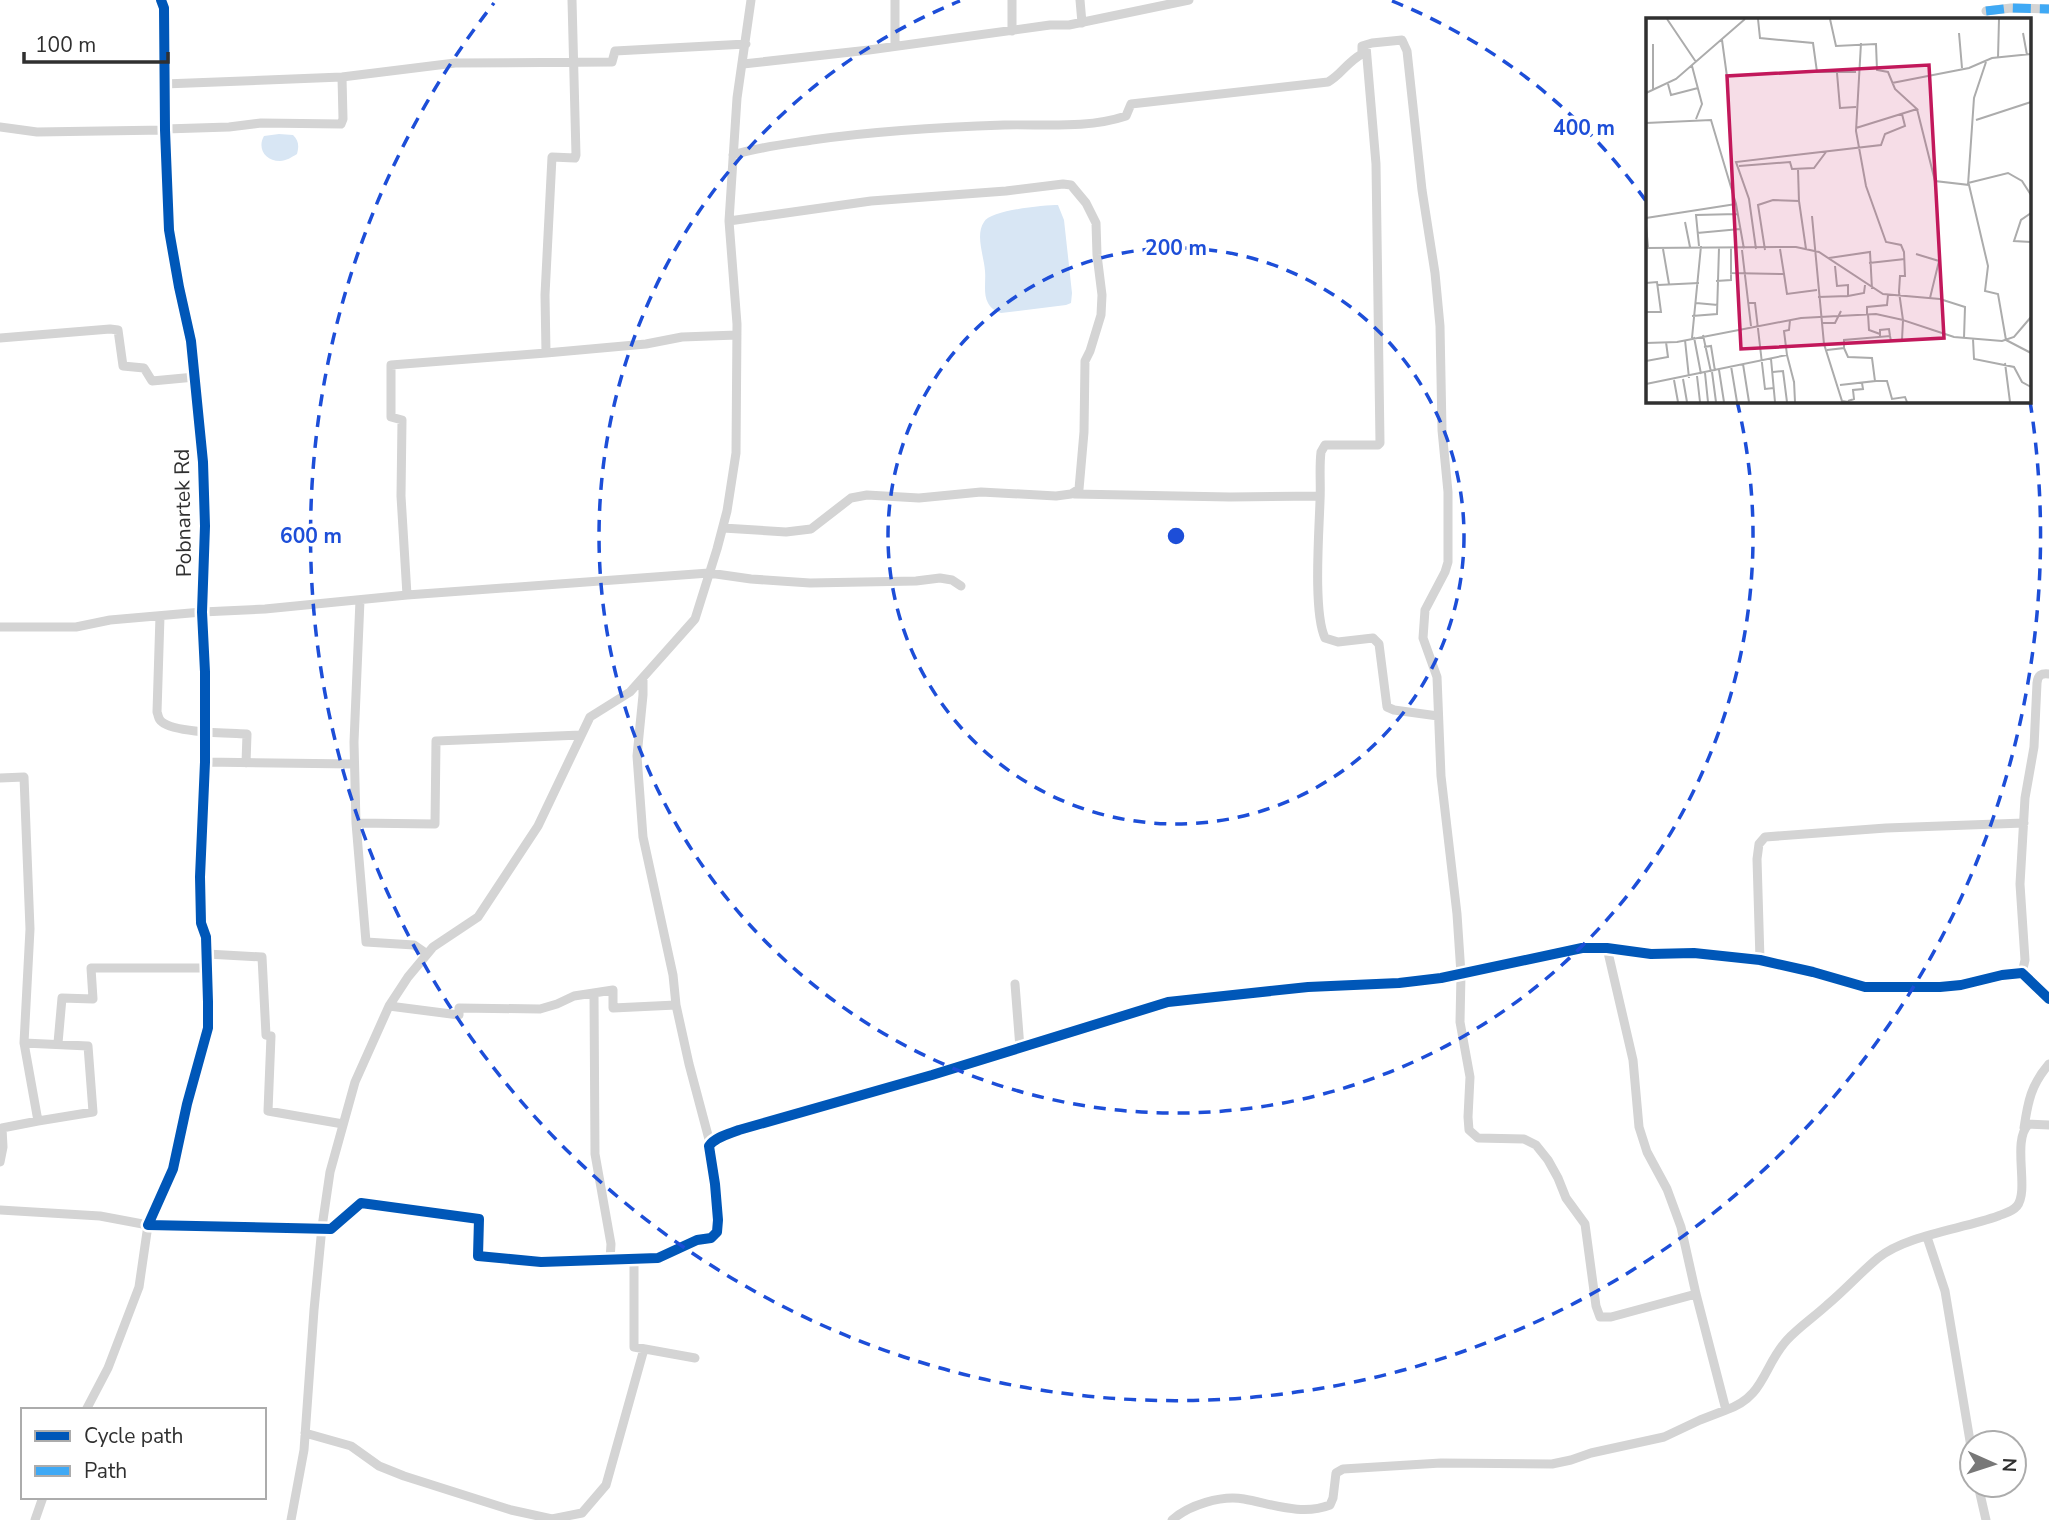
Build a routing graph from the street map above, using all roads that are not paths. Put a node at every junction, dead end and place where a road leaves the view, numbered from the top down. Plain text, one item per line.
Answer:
1 (161, 0) edge
2 (572, 0) edge
3 (751, 0) edge
4 (895, 0) edge
5 (1012, 0) edge
6 (1080, 0) edge
7 (1189, 0) edge
8 (2049, 9) edge
9 (1986, 11) dead end
10 (1082, 23) junction
11 (1012, 31) junction
12 (746, 44) junction
13 (1366, 45) junction
14 (895, 46) junction
15 (573, 62) junction
16 (743, 64) junction
17 (342, 77) junction
18 (164, 84) junction
19 (0, 127) edge
20 (165, 129) junction
21 (733, 155) junction
22 (729, 221) junction
23 (737, 335) junction
24 (0, 338) edge
25 (546, 353) junction
26 (195, 377) junction
27 (1071, 494) junction
28 (1320, 496) junction
29 (723, 528) junction
30 (709, 573) junction
31 (961, 586) dead end
32 (407, 595) junction
33 (359, 600) junction
34 (202, 612) junction
35 (160, 616) junction
36 (0, 627) edge
37 (2049, 674) edge
38 (643, 678) junction
39 (1438, 716) junction
40 (205, 732) junction
41 (581, 735) junction
42 (205, 762) junction
43 (246, 763) junction
44 (354, 764) junction
45 (0, 778) edge
46 (356, 823) junction
47 (2024, 823) junction
48 (1607, 948) junction
49 (207, 954) junction
50 (427, 954) junction
51 (1760, 960) junction
52 (207, 968) junction
53 (2022, 972) junction
54 (1461, 974) junction
55 (1015, 984) dead end
56 (594, 993) junction
57 (2049, 999) edge
58 (676, 1005) junction
59 (389, 1006) junction
60 (24, 1043) junction
61 (58, 1043) junction
62 (1020, 1048) junction
63 (2049, 1064) edge
64 (38, 1121) junction
65 (343, 1124) junction
66 (2049, 1125) edge
67 (2024, 1130) junction
68 (710, 1143) junction
69 (0, 1162) edge
70 (0, 1210) edge
71 (148, 1225) junction
72 (322, 1227) junction
73 (1927, 1237) junction
74 (634, 1259) junction
75 (610, 1260) junction
76 (1696, 1294) junction
77 (644, 1349) junction
78 (695, 1358) dead end
79 (87, 1408) edge
80 (1726, 1410) junction
81 (1968, 1429) edge
82 (305, 1433) junction
83 (42, 1499) edge
84 (1981, 1499) edge
85 (35, 1520) edge
86 (291, 1520) edge
87 (1172, 1520) edge
88 (1986, 1520) edge

1 - 18 street, Pobnartek Rd
2 - 15 street
3 - 12 street
4 - 14 street
5 - 11 street
6 - 10 street
7 - 10 street
8 - 9 street
10 - 11 street
11 - 14 street
12 - 15 street
12 - 16 street
13 - 21 street
13 - 28 street
13 - 39 street
14 - 16 street
15 - 17 street
15 - 25 street
16 - 21 street
17 - 18 street
17 - 20 street
18 - 20 street, Pobnartek Rd
19 - 20 street
20 - 26 street, Pobnartek Rd
21 - 22 street
22 - 23 street
22 - 27 street
23 - 25 street
23 - 29 street
24 - 26 street
25 - 32 street
26 - 34 street, Pobnartek Rd
27 - 28 street
27 - 29 street
28 - 39 street
29 - 30 street
30 - 31 street
30 - 32 street
30 - 38 street
32 - 33 street
33 - 34 street
33 - 44 street
34 - 35 street
34 - 40 street, Pobnartek Rd
35 - 36 street
35 - 40 street
37 - 47 street
38 - 41 street
38 - 58 street
39 - 54 street
40 - 42 street, Pobnartek Rd
40 - 43 street
41 - 46 street
41 - 50 street
42 - 43 street
42 - 49 street, Pobnartek Rd
43 - 44 street
44 - 46 street
45 - 60 street
46 - 50 street
47 - 51 street
47 - 53 street
48 - 51 street
48 - 54 street
48 - 76 street
49 - 52 street, Pobnartek Rd
49 - 65 street
50 - 59 street
51 - 53 street
52 - 61 street
52 - 71 street, Pobnartek Rd
53 - 57 street
54 - 62 street
54 - 76 street
55 - 62 street
56 - 58 street
56 - 59 street
56 - 75 street
58 - 68 street
59 - 65 street
60 - 61 street
60 - 64 street
61 - 64 street
62 - 68 street
63 - 67 street
64 - 69 street
65 - 72 street
66 - 67 street
67 - 73 street
68 - 74 street
70 - 71 street
71 - 72 street
71 - 79 street, Pobnartek Rd
72 - 75 street
72 - 82 street
73 - 80 street
73 - 81 street
74 - 75 street
74 - 77 street
76 - 80 street
77 - 78 street
77 - 82 street
80 - 87 street
82 - 86 street
83 - 85 street
84 - 88 street

